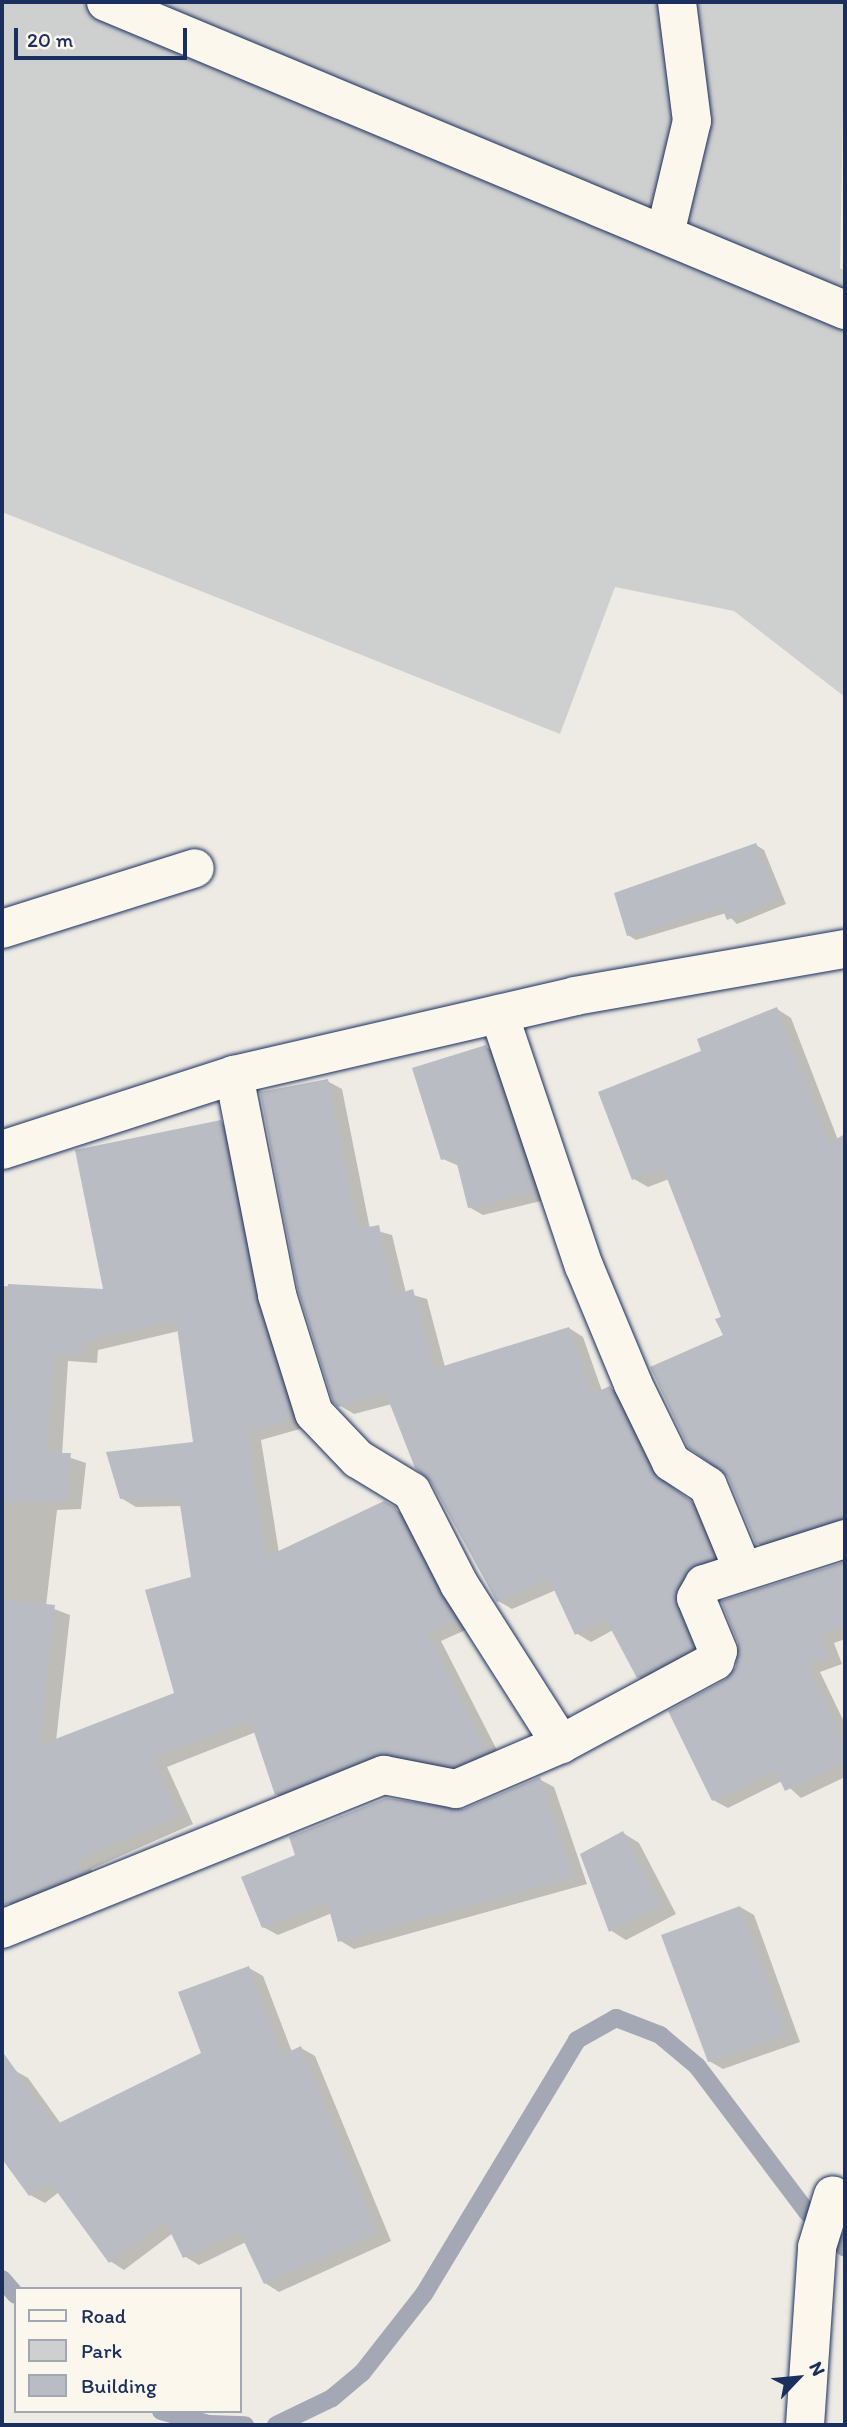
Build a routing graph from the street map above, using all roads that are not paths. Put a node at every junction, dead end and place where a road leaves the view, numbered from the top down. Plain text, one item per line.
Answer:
1 (106, 2) edge
2 (677, 2) edge
3 (665, 234) junction
4 (845, 310) edge
5 (195, 868) dead end
6 (2, 929) edge
7 (845, 949) edge
8 (499, 1014) junction
9 (234, 1075) junction
10 (2, 1150) edge
11 (845, 1539) edge
12 (743, 1568) junction
13 (561, 1744) junction
14 (2, 1929) edge
15 (831, 2201) dead end
16 (805, 2425) edge

1 - 3 street
2 - 3 street
3 - 4 street
5 - 6 street
7 - 8 street
8 - 9 street
8 - 12 street
9 - 10 street
9 - 13 street
11 - 12 street
12 - 13 street
13 - 14 street
15 - 16 street

